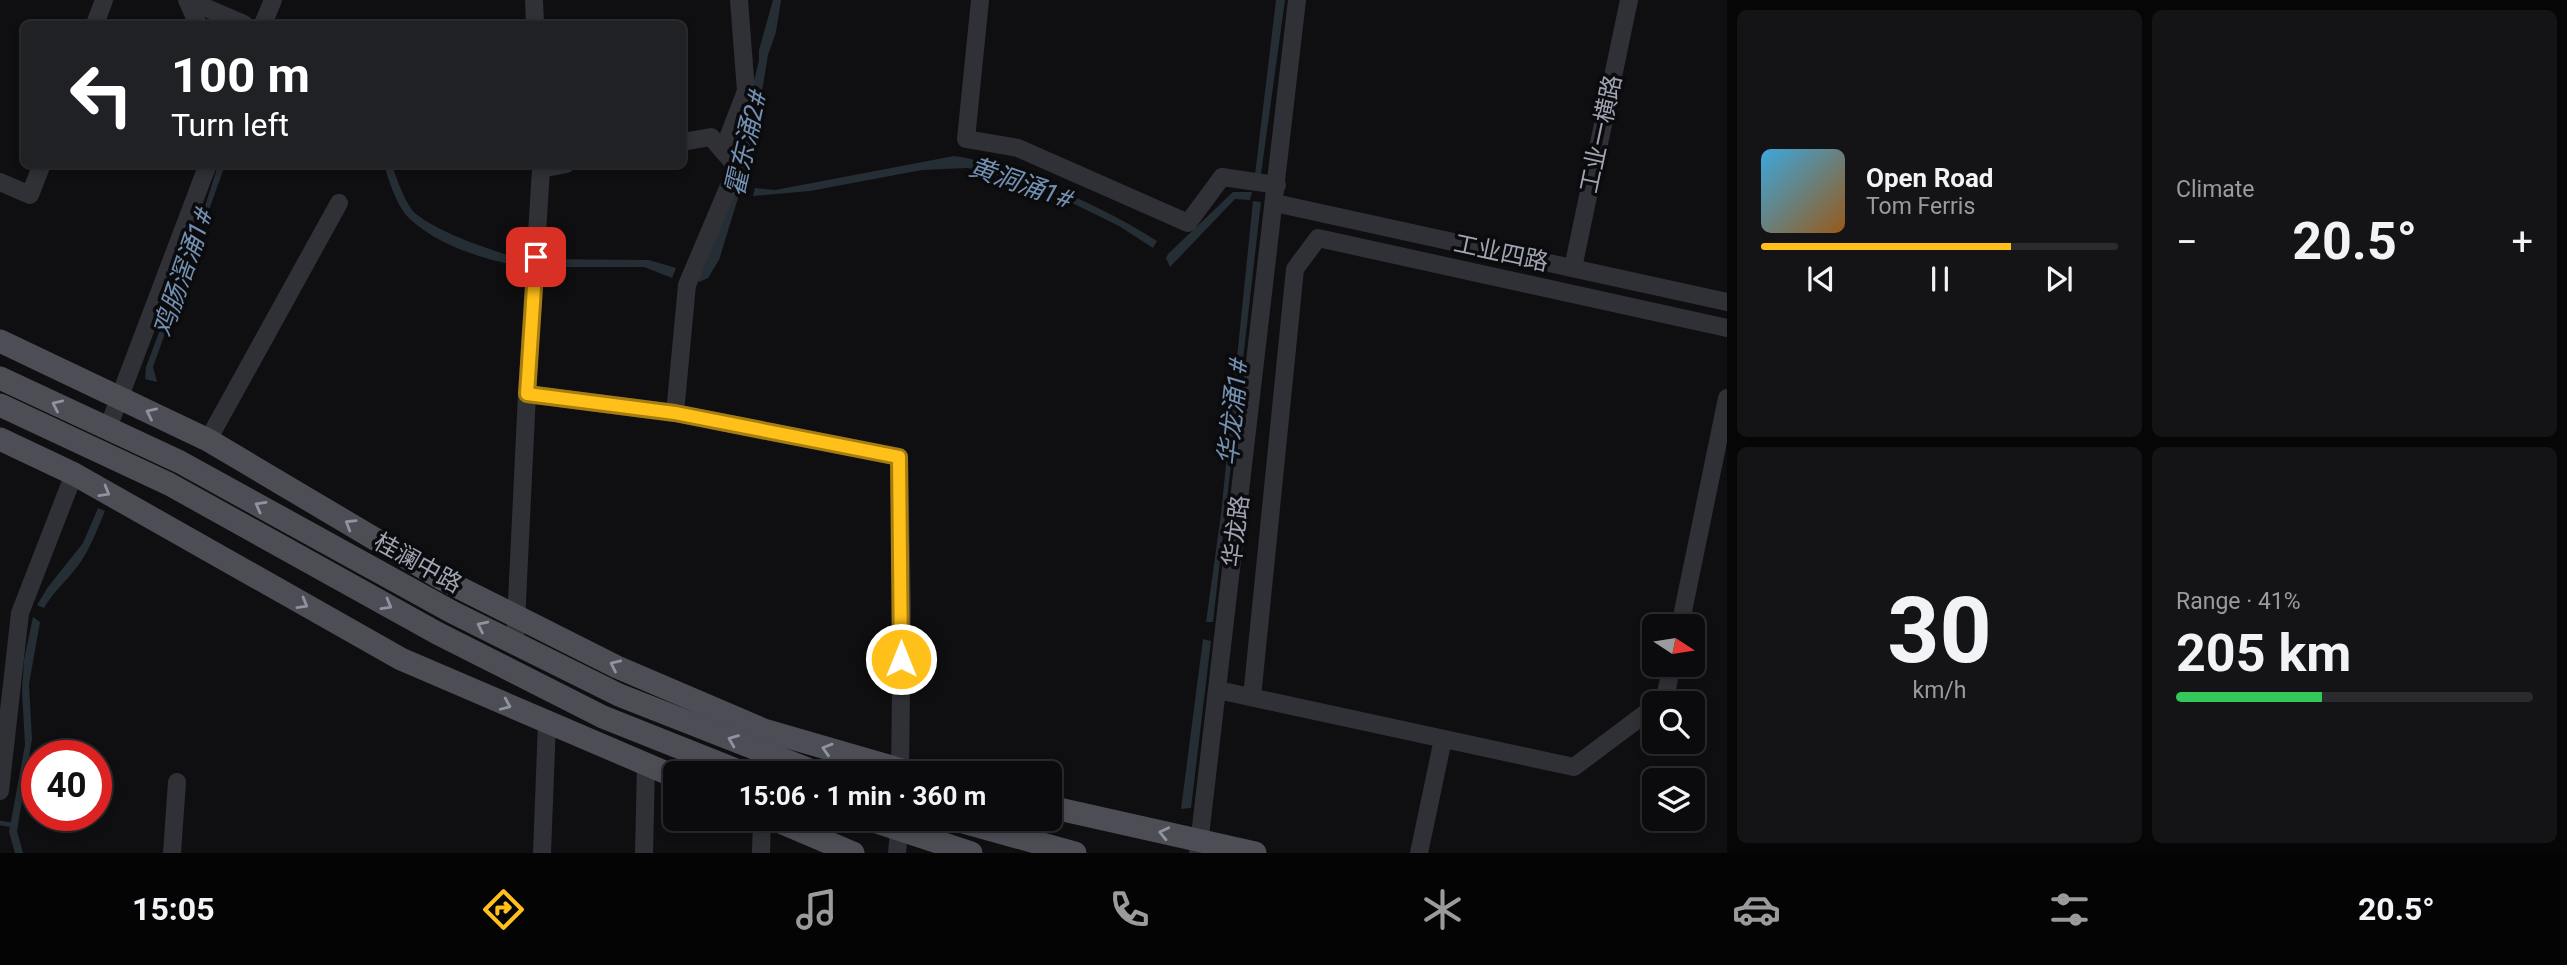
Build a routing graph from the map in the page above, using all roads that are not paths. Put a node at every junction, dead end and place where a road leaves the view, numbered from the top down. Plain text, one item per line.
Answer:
1 (104, 0) edge
2 (187, 0) edge
3 (273, 0) edge
4 (534, 0) edge
5 (739, 0) edge
6 (980, 0) edge
7 (1297, 0) edge
8 (1629, 0) edge
9 (95, 21) edge
10 (197, 21) edge
11 (237, 21) edge
12 (264, 21) edge
13 (535, 21) edge
14 (686, 141) edge
15 (723, 151) junction
16 (40, 168) edge
17 (206, 168) edge
18 (538, 168) edge
19 (0, 182) edge
20 (1276, 194) junction
21 (339, 203) dead end
22 (1566, 267) junction
23 (1604, 275) junction
24 (1554, 290) junction
25 (1599, 300) junction
26 (1727, 302) edge
27 (1261, 318) junction
28 (1290, 322) junction
29 (1727, 328) edge
30 (0, 341) edge
31 (0, 378) edge
32 (527, 394) junction
33 (118, 397) junction
34 (1727, 398) edge
35 (0, 405) edge
36 (675, 413) junction
37 (46, 426) junction
38 (108, 429) junction
39 (0, 439) edge
40 (208, 440) junction
41 (74, 474) junction
42 (1682, 614) edge
43 (515, 616) junction
44 (514, 643) junction
45 (1217, 690) junction
46 (1252, 697) junction
47 (1642, 716) edge
48 (547, 722) junction
49 (618, 722) junction
50 (1443, 739) junction
51 (714, 761) edge
52 (787, 761) edge
53 (868, 761) edge
54 (905, 761) edge
55 (646, 764) junction
56 (663, 771) edge
57 (177, 782) dead end
58 (0, 791) edge
59 (1062, 810) edge
60 (762, 831) edge
61 (801, 831) edge
62 (996, 831) edge
63 (899, 834) edge
64 (1199, 847) edge
65 (172, 853) edge
66 (542, 853) edge
67 (644, 853) edge
68 (761, 853) edge
69 (853, 853) edge
70 (971, 853) edge
71 (1074, 853) edge
72 (1255, 853) edge
73 (1419, 853) edge

1 - 9 street
2 - 10 street
2 - 11 street
3 - 12 street
4 - 13 street
5 - 15 street
6 - 20 street, 工业四路
7 - 20 street, 华龙路
8 - 22 street, 工业一横路
14 - 15 street
15 - 36 street
16 - 19 street
17 - 33 street
18 - 32 street
20 - 22 street, 工业四路
20 - 27 street, 华龙路
21 - 40 street
22 - 23 street, 工业四路
22 - 24 street, 工业一横路
23 - 25 street
23 - 26 street, 工业四路
24 - 25 street
24 - 28 street
25 - 29 street
27 - 28 street
27 - 45 street, 华龙路
28 - 46 street
30 - 33 main road
38 -> 31 main road, 桂澜中路
32 - 36 street
32 - 43 street
33 - 38 street
40 -> 33 main road
34 - 42 street
35 - 37 main road
36 - 54 street
37 - 41 main road
37 -> 49 main road
44 -> 38 main road, 桂澜中路
39 - 41 main road
43 -> 40 main road
41 -> 48 main road
41 - 58 street
43 - 44 street
53 -> 43 main road
52 -> 44 main road, 桂澜中路
45 - 46 street
45 - 64 street, 华龙路
46 - 50 street
47 - 50 street
48 - 49 main road
48 - 55 main road
48 - 66 street
49 - 51 main road
50 - 73 street
55 - 56 main road
55 - 67 street
57 - 65 street
64 -> 59 main road
60 - 68 street
61 - 69 main road
62 - 71 main road
63 - 70 main road
64 - 72 main road

